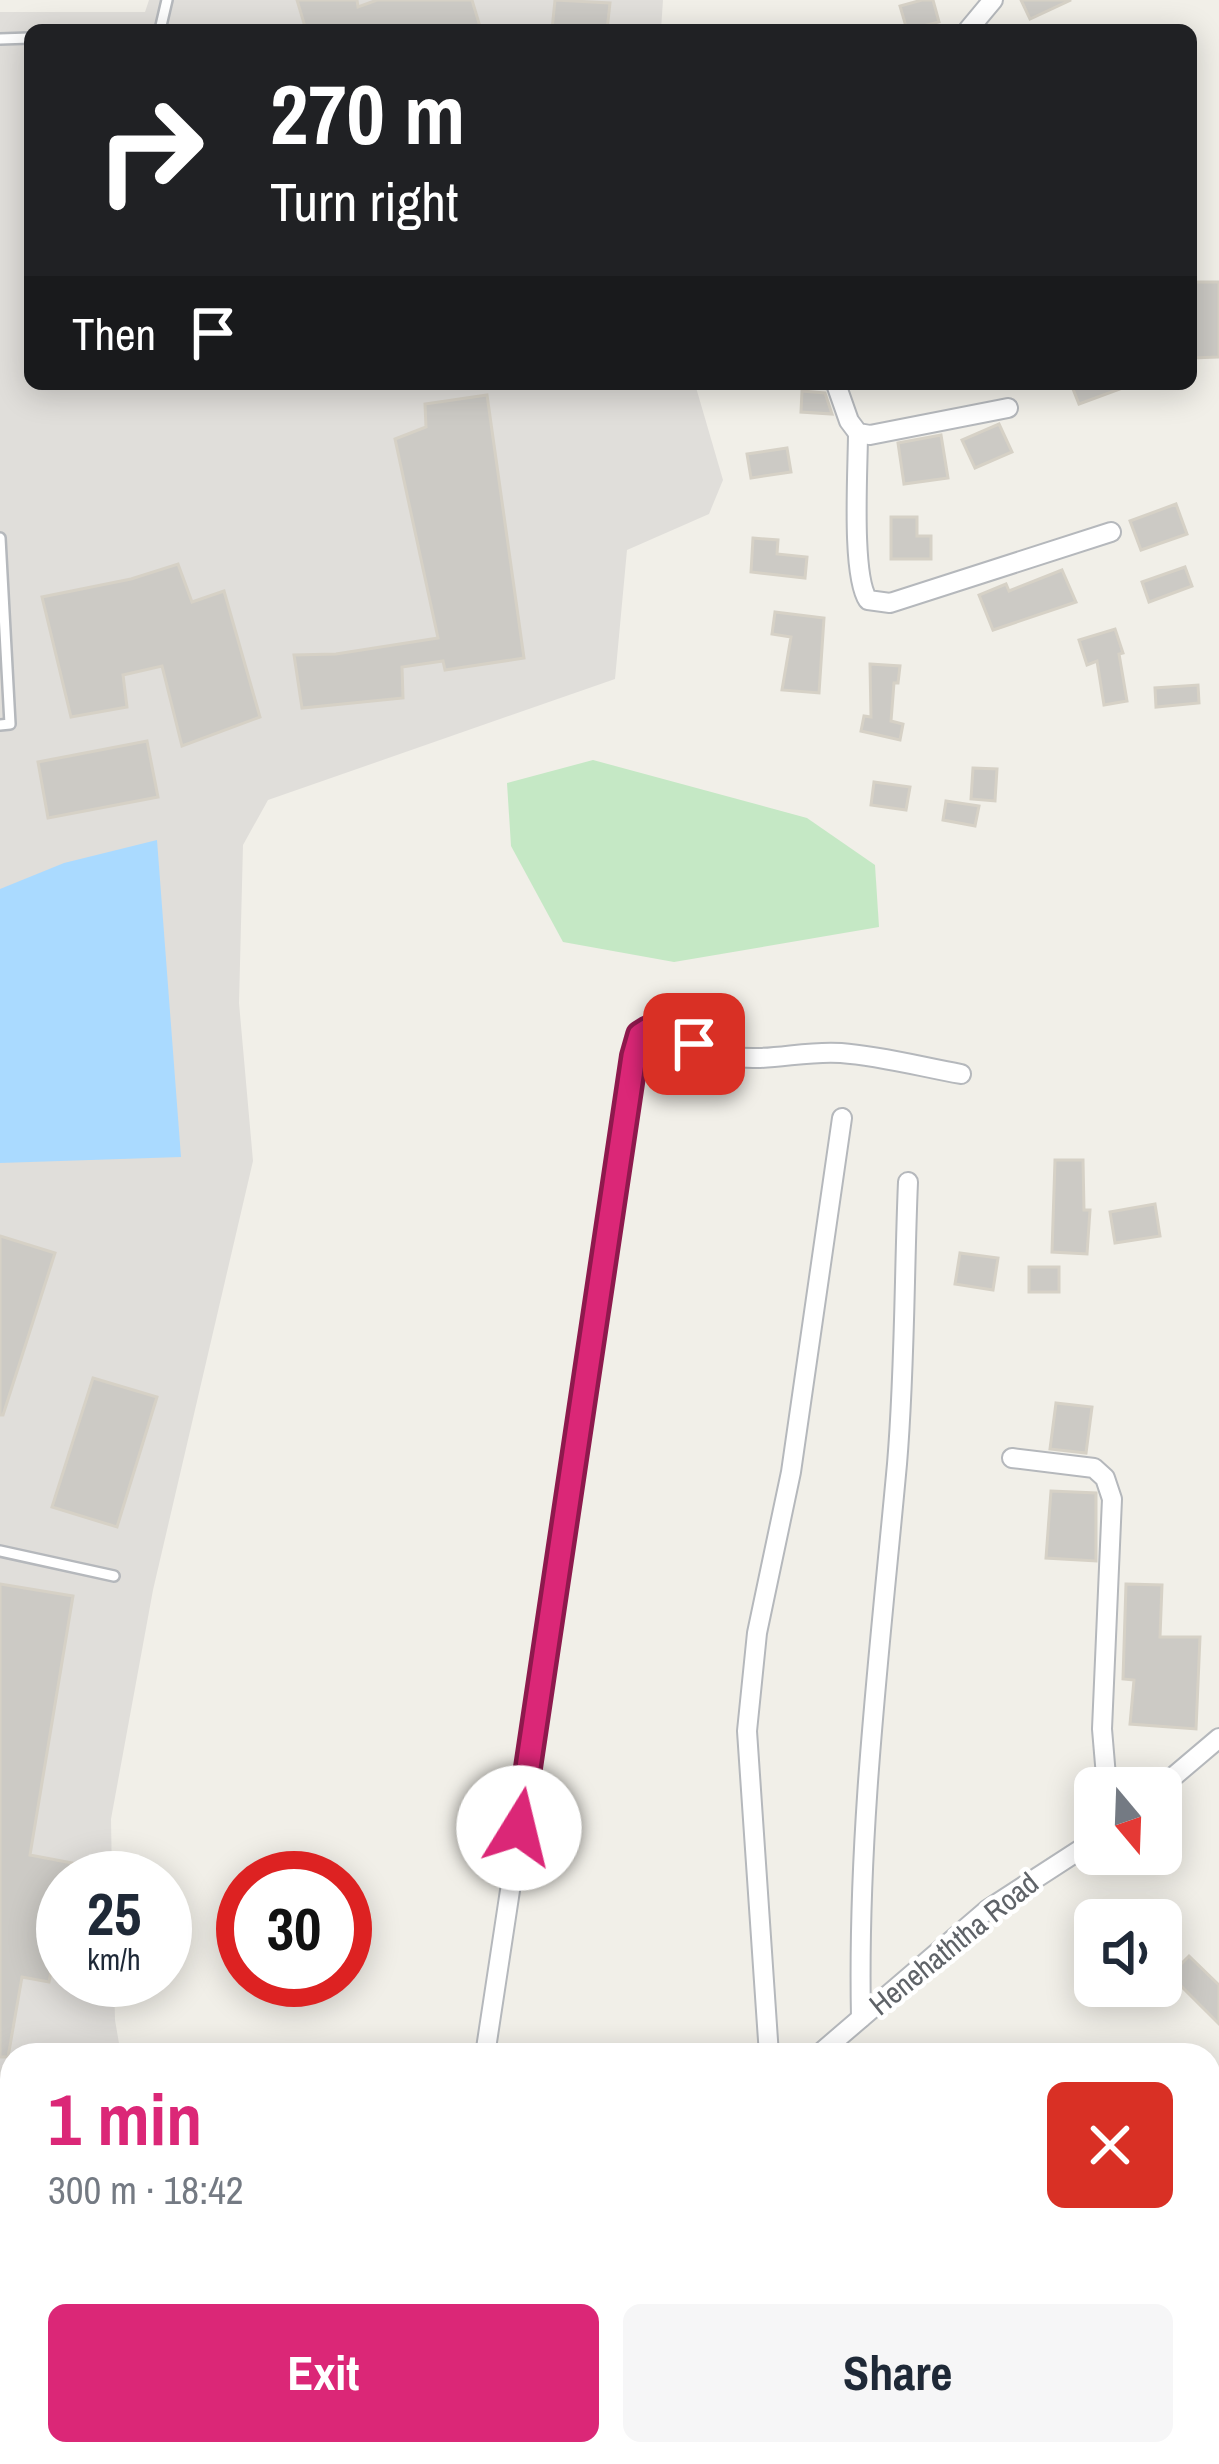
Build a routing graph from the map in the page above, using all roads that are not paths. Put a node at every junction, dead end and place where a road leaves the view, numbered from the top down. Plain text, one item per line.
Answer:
1 (993, 0) edge
2 (973, 24) edge
3 (838, 390) edge
4 (1008, 408) dead end
5 (858, 433) junction
6 (1111, 532) dead end
7 (0, 538) edge
8 (0, 725) edge
9 (961, 1074) dead end
10 (842, 1118) dead end
11 (908, 1182) dead end
12 (1012, 1458) dead end
13 (0, 1551) edge
14 (114, 1576) dead end
15 (1219, 1738) edge
16 (1105, 1767) edge
17 (1182, 1769) edge
18 (1074, 1854) edge
19 (861, 2018) junction
20 (487, 2043) edge
21 (768, 2043) edge
22 (832, 2043) edge

1 - 2 street
3 - 5 street
4 - 5 street
5 - 6 street
7 - 8 lane
9 - 20 street
10 - 21 street
11 - 19 street
12 - 16 street
13 - 14 lane
15 - 17 street
18 - 19 street, Henehaththa Road
19 - 22 street, Henehaththa Road

